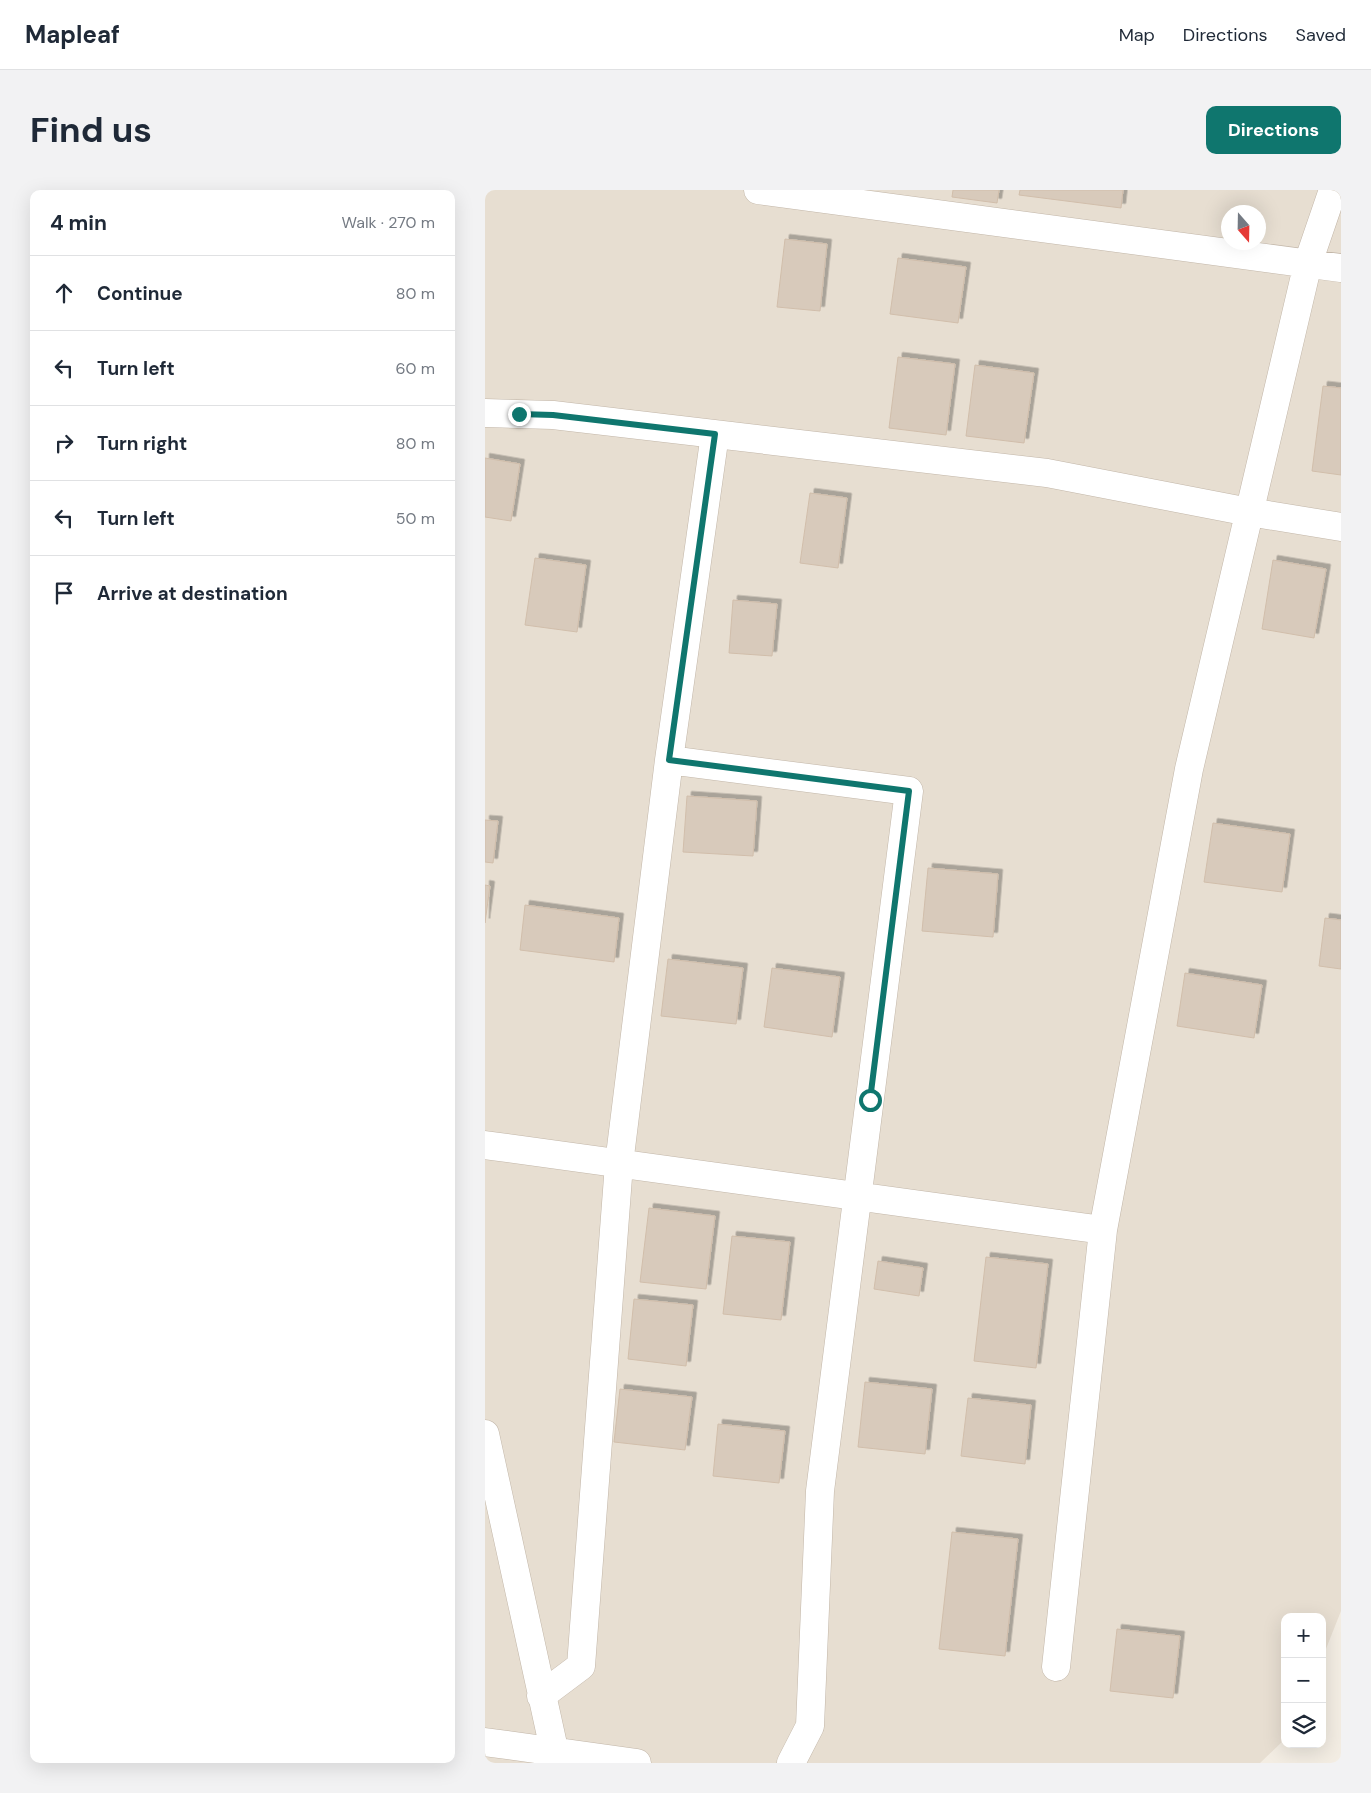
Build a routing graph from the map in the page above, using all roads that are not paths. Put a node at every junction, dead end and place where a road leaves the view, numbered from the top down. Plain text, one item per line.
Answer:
1 (758, 190) edge
2 (1333, 190) edge
3 (1308, 263) junction
4 (1341, 268) edge
5 (485, 412) edge
6 (715, 434) junction
7 (1249, 512) junction
8 (1341, 527) edge
9 (669, 760) junction
10 (485, 1146) edge
11 (619, 1164) junction
12 (857, 1196) junction
13 (1103, 1230) junction
14 (485, 1434) edge
15 (491, 1495) edge
16 (1056, 1666) dead end
17 (541, 1696) junction
18 (485, 1742) edge
19 (555, 1757) edge
20 (637, 1763) edge
21 (791, 1763) edge

1 - 3 street
2 - 3 street
3 - 4 street
3 - 7 street
5 - 6 street
6 - 7 street
6 - 9 street
7 - 8 street
7 - 13 street
9 - 11 street
9 - 12 street
10 - 11 street
11 - 12 street
11 - 17 street
12 - 13 street
12 - 21 street
13 - 16 street
14 - 15 street
15 - 17 street
17 - 19 street
18 - 19 street
19 - 20 street

